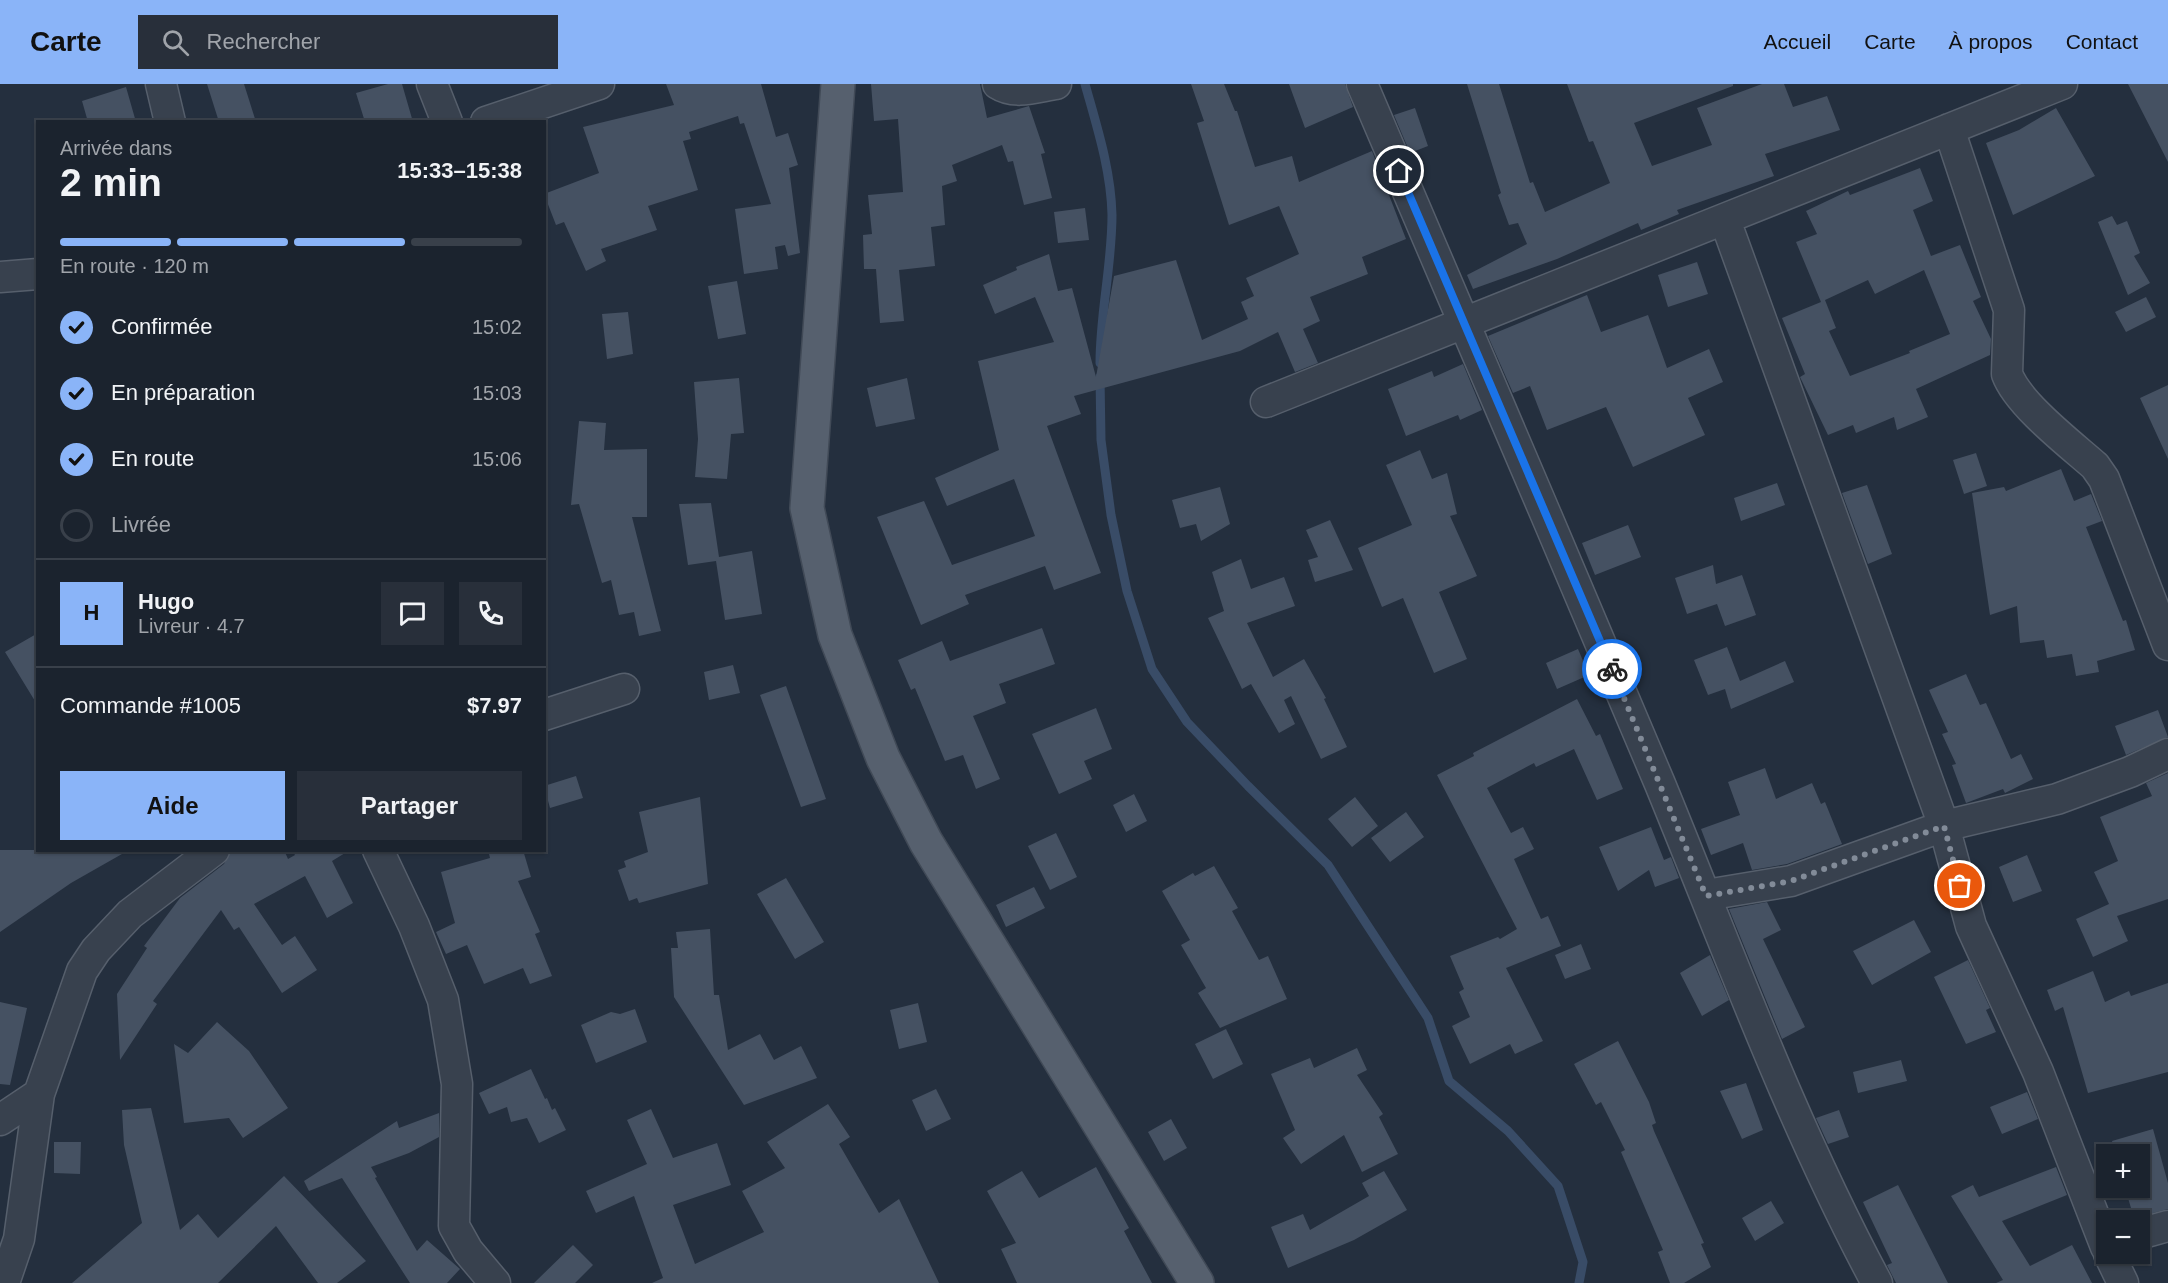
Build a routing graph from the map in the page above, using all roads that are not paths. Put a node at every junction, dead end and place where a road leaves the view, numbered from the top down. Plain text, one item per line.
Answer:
1 (161, 84) edge
2 (432, 84) edge
3 (599, 84) edge
4 (838, 84) edge
5 (998, 84) edge
6 (1056, 84) edge
7 (1362, 84) edge
8 (2062, 84) edge
9 (170, 120) edge
10 (446, 120) edge
11 (492, 120) edge
12 (1949, 129) junction
13 (1725, 220) junction
14 (36, 274) edge
15 (0, 277) edge
16 (1464, 324) junction
17 (1266, 402) dead end
18 (2168, 645) edge
19 (624, 689) dead end
20 (546, 714) edge
21 (2168, 754) edge
22 (1944, 826) junction
23 (211, 852) edge
24 (379, 852) edge
25 (1706, 896) junction
26 (39, 1094) junction
27 (0, 1120) edge
28 (2096, 1221) edge
29 (2168, 1226) edge
30 (2150, 1231) edge
31 (2114, 1264) edge
32 (4, 1283) edge
33 (495, 1283) edge
34 (1197, 1283) edge
35 (1877, 1283) edge
36 (2123, 1283) edge

1 - 9 street
2 - 10 street
3 - 11 street
4 - 34 main road
5 - 6 street
7 - 16 street
8 - 12 street
12 - 13 street
12 - 18 street
13 - 16 street
13 - 22 street
14 - 15 street
16 - 17 street
16 - 25 street
19 - 20 street
21 - 22 street
22 - 25 street
22 - 28 street
23 - 26 street
24 - 33 street
25 - 35 street
26 - 27 street
26 - 32 street
29 - 30 street
31 - 36 street

